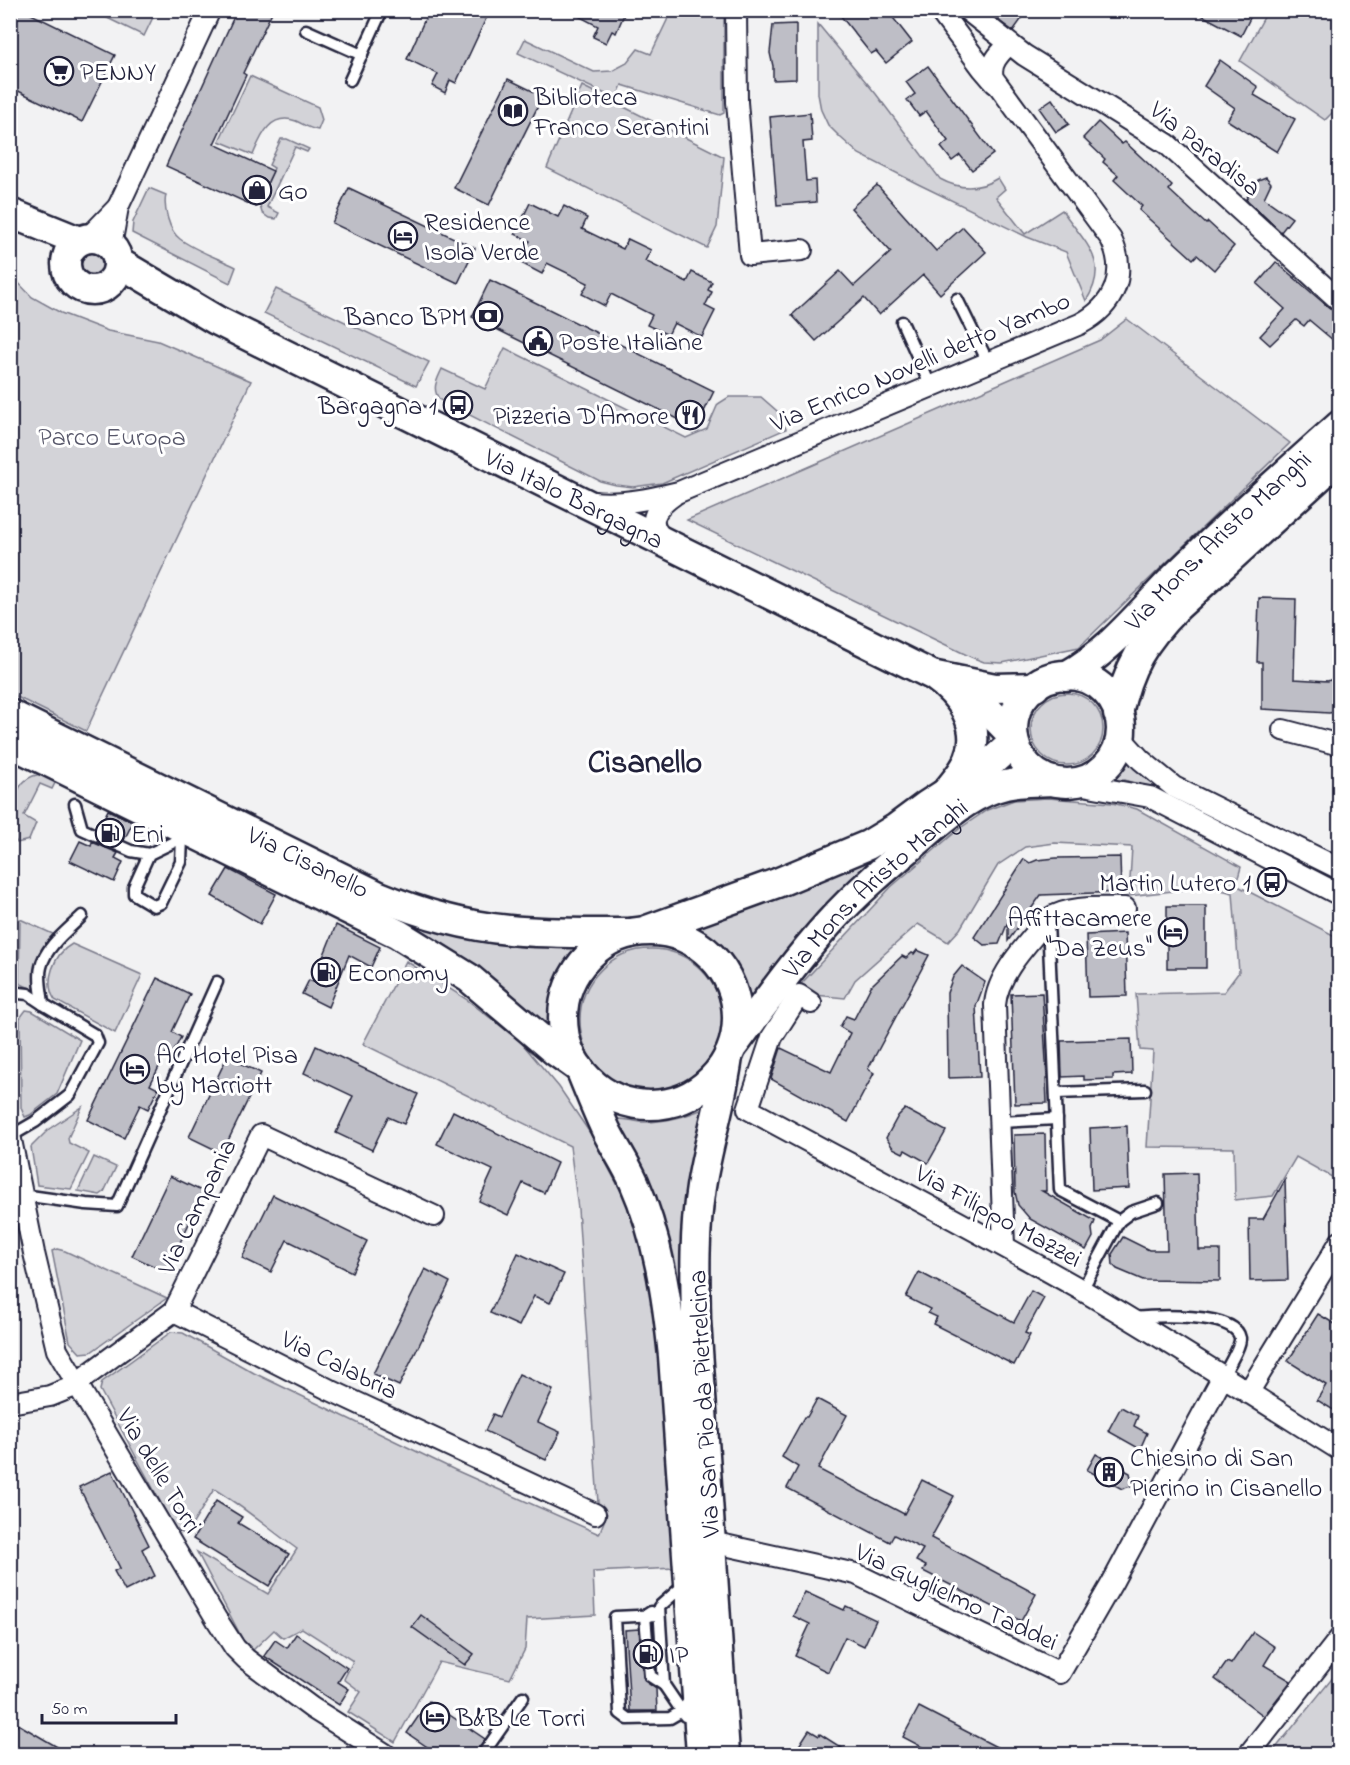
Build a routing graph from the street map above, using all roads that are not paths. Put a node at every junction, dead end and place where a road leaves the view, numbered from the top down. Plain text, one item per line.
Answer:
1 (210, 10) edge
2 (382, 10) edge
3 (736, 10) edge
4 (939, 10) edge
5 (967, 10) edge
6 (306, 30) dead end
7 (1009, 44) junction
8 (362, 55) junction
9 (351, 80) dead end
10 (999, 87) junction
11 (10, 213) edge
12 (10, 225) edge
13 (802, 250) dead end
14 (95, 256) junction
15 (957, 299) dead end
16 (1340, 302) edge
17 (902, 322) dead end
18 (988, 362) junction
19 (931, 387) junction
20 (1340, 425) edge
21 (1340, 458) edge
22 (679, 492) junction
23 (578, 500) junction
24 (680, 551) junction
25 (1066, 676) junction
26 (941, 681) junction
27 (1035, 687) junction
28 (10, 714) edge
29 (1119, 726) junction
30 (1283, 730) dead end
31 (1013, 738) junction
32 (10, 743) edge
33 (1340, 745) edge
34 (1063, 782) junction
35 (945, 794) junction
36 (75, 804) dead end
37 (149, 854) junction
38 (1340, 869) edge
39 (1340, 895) edge
40 (1125, 908) dead end
41 (82, 916) dead end
42 (1048, 919) junction
43 (636, 933) junction
44 (217, 982) dead end
45 (10, 992) edge
46 (811, 1003) dead end
47 (43, 1004) junction
48 (730, 1053) junction
49 (580, 1069) junction
50 (1145, 1090) dead end
51 (1056, 1093) junction
52 (1057, 1119) junction
53 (1000, 1122) junction
54 (11, 1135) edge
55 (23, 1195) junction
56 (1158, 1203) dead end
57 (434, 1216) dead end
58 (1119, 1221) junction
59 (1340, 1242) edge
60 (1004, 1246) junction
61 (1082, 1290) junction
62 (174, 1311) junction
63 (1129, 1318) junction
64 (1223, 1376) junction
65 (76, 1383) junction
66 (1248, 1393) junction
67 (10, 1403) edge
68 (1340, 1450) edge
69 (594, 1514) dead end
70 (711, 1542) junction
71 (689, 1581) junction
72 (659, 1611) junction
73 (645, 1616) junction
74 (1340, 1638) edge
75 (664, 1685) junction
76 (522, 1697) dead end
77 (689, 1700) junction
78 (701, 1747) edge
79 (385, 1755) edge
80 (483, 1755) edge
81 (725, 1755) edge
82 (1249, 1755) edge

1 - 14 street
2 - 8 lane
3 - 13 street
4 - 10 street, Via Enrico Novelli detto Yambo
5 - 7 street, Via Paradisa
6 - 8 lane
7 - 10 street, Via Enrico Novelli detto Yambo
7 - 16 street, Via Paradisa
8 - 9 lane
10 - 18 street, Via Enrico Novelli detto Yambo
11 - 14 main road, Via Italo Bargagna
12 - 14 main road, Via Italo Bargagna
14 - 23 main road, Via Italo Bargagna
15 - 18 lane
17 - 19 lane
18 - 19 street, Via Enrico Novelli detto Yambo
19 - 22 street, Via Enrico Novelli detto Yambo
20 - 25 main road, Via Mons. Aristo Manghi
21 - 29 main road, Via Mons. Aristo Manghi
22 - 23 street, Via Enrico Novelli detto Yambo
22 - 24 street, Via Enrico Novelli detto Yambo
23 - 24 main road, Via Italo Bargagna
24 - 26 main road, Via Italo Bargagna
25 - 27 main road
25 - 29 main road
26 - 27 main road, Via Italo Bargagna
26 - 31 main road, Via Italo Bargagna
26 - 35 main road, Via Italo Bargagna
27 - 31 main road
28 - 43 main road, Via Cisanello
29 - 34 main road
29 - 38 street
30 - 33 street
31 - 34 main road
31 - 35 main road, Via Mons. Aristo Manghi
32 - 49 main road, Via Cisanello
34 - 39 street
34 - 48 main road, Via Mons. Aristo Manghi
35 - 43 main road, Via Mons. Aristo Manghi
36 - 37 lane
37 - 37 lane
40 - 42 street
41 - 47 lane
42 - 51 lane
42 - 53 street
43 - 48 main road
43 - 49 main road
44 - 55 lane
45 - 47 lane
46 - 60 street, Via Filippo Mazzei
47 - 54 lane
48 - 49 main road
48 - 70 main road, Via San Pio da Pietrelcina
49 - 71 main road, Via San Pio da Pietrelcina
50 - 51 lane
51 - 52 lane
52 - 53 lane
52 - 58 lane
53 - 60 street
54 - 55 street, Via delle Torri
55 - 65 street, Via delle Torri
56 - 58 lane
57 - 62 street, Via Campania
58 - 61 lane
59 - 66 street
60 - 61 street, Via Filippo Mazzei
61 - 63 street, Via Filippo Mazzei
62 - 65 street
62 - 69 street, Via Calabria
63 - 64 street, Via Filippo Mazzei
63 - 64 lane
64 - 66 street, Via Filippo Mazzei
64 - 70 street, Via Guglielmo Taddei
65 - 67 street
65 - 79 street, Via delle Torri
66 - 68 street, Via Filippo Mazzei
70 - 81 main road, Via San Pio da Pietrelcina
71 - 72 lane
71 - 77 main road, Via San Pio da Pietrelcina
72 - 73 lane
72 - 75 lane
73 - 75 lane
73 - 77 lane
74 - 82 street
75 - 77 lane
76 - 80 lane
77 - 78 main road, Via San Pio da Pietrelcina

